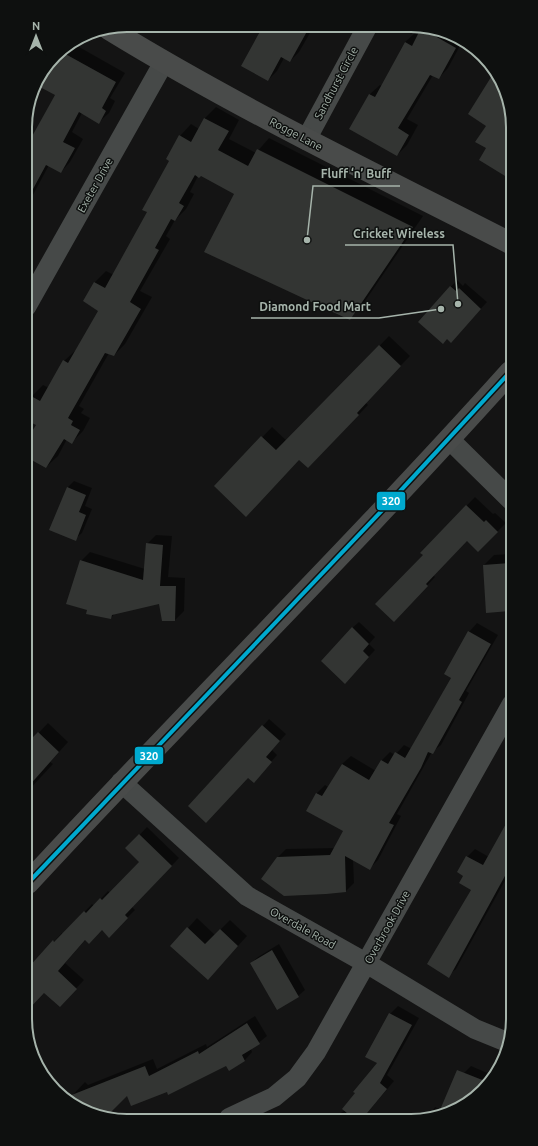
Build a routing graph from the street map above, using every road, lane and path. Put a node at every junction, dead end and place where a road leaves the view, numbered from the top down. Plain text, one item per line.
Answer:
1 (364, 32) edge
2 (117, 33) edge
3 (164, 62) junction
4 (306, 140) junction
5 (506, 241) edge
6 (32, 296) edge
7 (506, 377) edge
8 (450, 440) junction
9 (506, 495) edge
10 (506, 715) edge
11 (121, 782) junction
12 (32, 879) edge
13 (366, 963) junction
14 (504, 1041) edge
15 (238, 1114) edge

1 - 4 street, Sandhurst Circle
2 - 3 main road, Rogge Lane
3 - 4 main road, Rogge Lane
3 - 6 street, Exeter Drive
4 - 5 main road, Rogge Lane
7 - 8 main road
8 - 9 street
8 - 11 main road
10 - 13 street, Overbrook Drive
11 - 12 main road
11 - 13 street, Overdale Road
13 - 14 street, Overdale Road
13 - 15 street, Overbrook Drive

